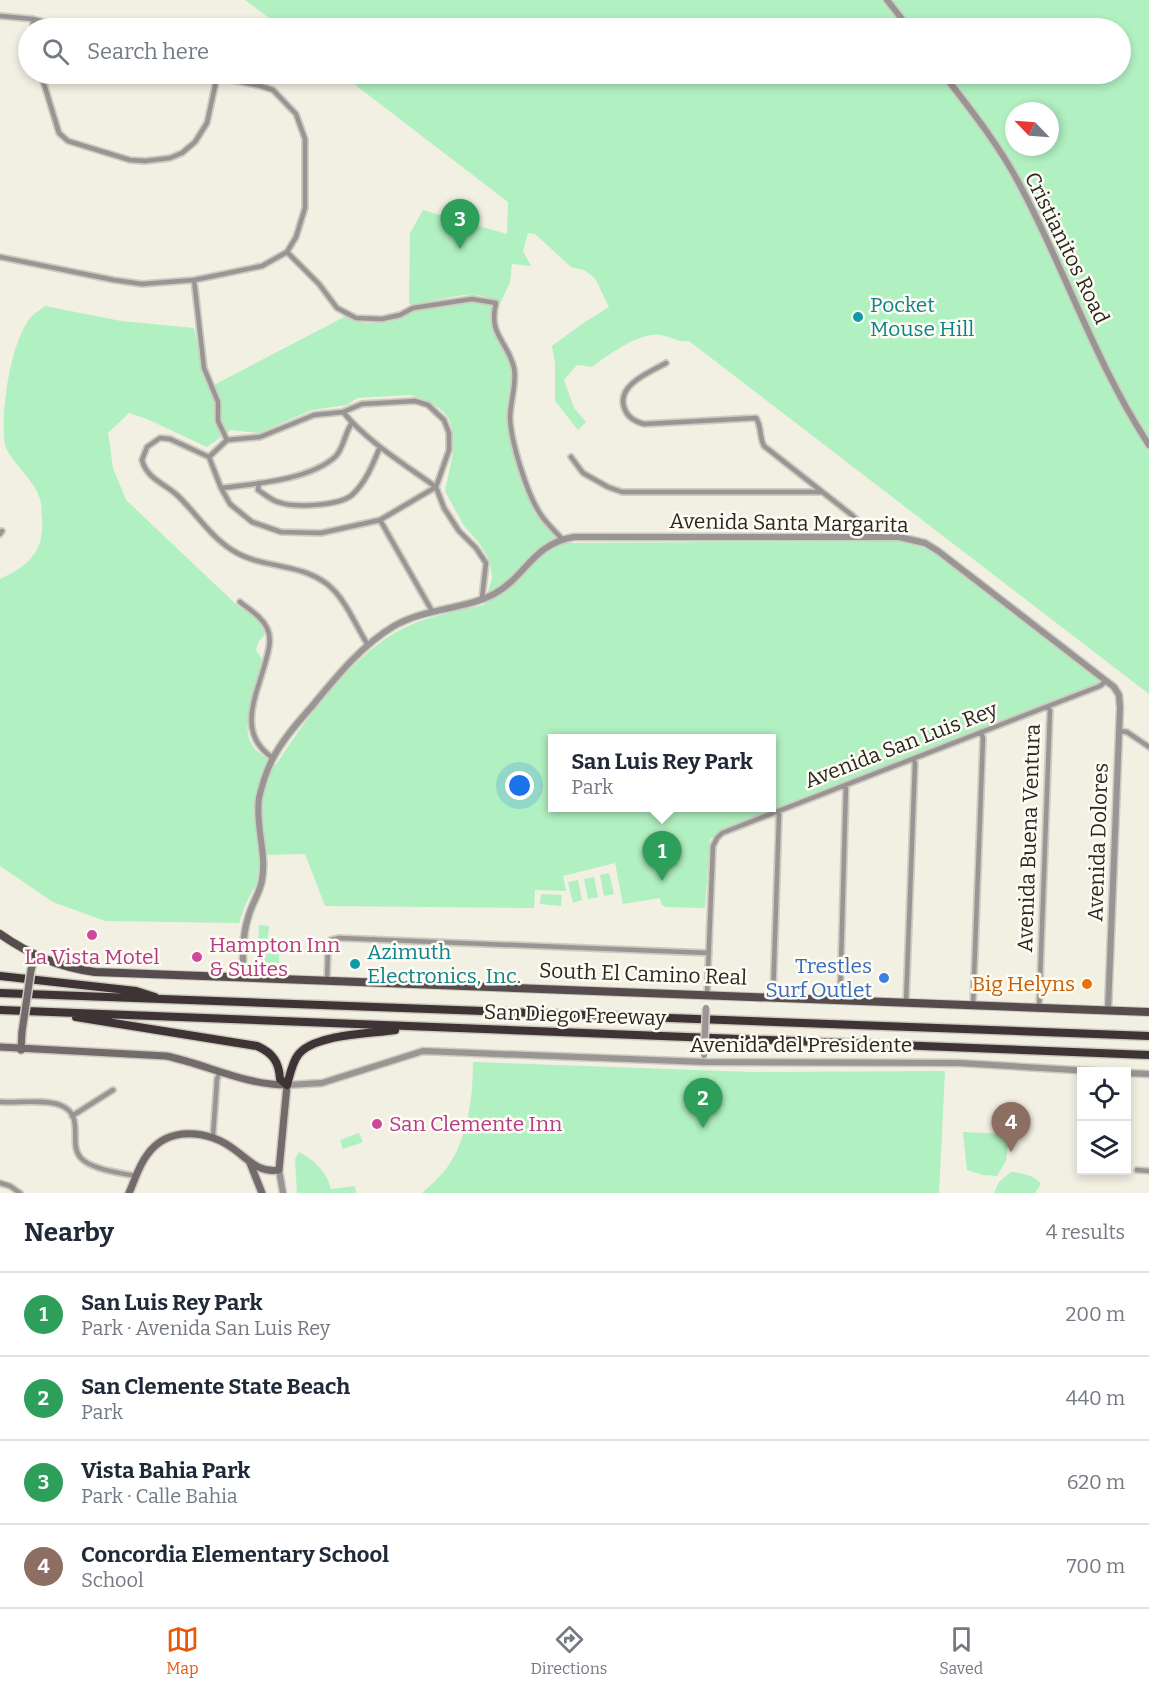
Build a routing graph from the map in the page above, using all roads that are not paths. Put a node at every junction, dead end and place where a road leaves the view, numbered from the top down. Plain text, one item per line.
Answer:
1 (887, 0) edge
2 (0, 16) edge
3 (22, 18) edge
4 (901, 18) edge
5 (44, 84) edge
6 (215, 84) edge
7 (251, 84) edge
8 (950, 84) edge
9 (287, 252) junction
10 (0, 257) edge
11 (194, 280) junction
12 (666, 363) dead end
13 (343, 411) junction
14 (352, 423) junction
15 (227, 440) junction
16 (1149, 445) edge
17 (380, 447) junction
18 (572, 456) dead end
19 (209, 457) junction
20 (259, 483) junction
21 (436, 487) junction
22 (221, 488) junction
23 (821, 492) junction
24 (380, 520) junction
25 (867, 536) junction
26 (562, 539) junction
27 (482, 598) junction
28 (240, 602) dead end
29 (432, 611) junction
30 (368, 645) junction
31 (1106, 681) junction
32 (1048, 706) junction
33 (981, 732) junction
34 (1119, 732) junction
35 (1149, 747) edge
36 (273, 758) junction
37 (913, 759) junction
38 (846, 785) junction
39 (777, 811) joint
40 (774, 812) edge
41 (0, 934) edge
42 (709, 953) junction
43 (35, 956) junction
44 (0, 976) edge
45 (243, 977) junction
46 (327, 981) junction
47 (0, 993) edge
48 (707, 995) junction
49 (773, 997) junction
50 (163, 1000) junction
51 (840, 1000) junction
52 (906, 1002) junction
53 (973, 1005) junction
54 (1039, 1008) junction
55 (0, 1010) edge
56 (1108, 1010) junction
57 (38, 1011) junction
58 (1149, 1012) edge
59 (419, 1027) junction
60 (1149, 1036) edge
61 (0, 1047) edge
62 (21, 1050) junction
63 (1149, 1055) edge
64 (704, 1058) junction
65 (1077, 1069) edge
66 (220, 1071) junction
67 (1131, 1073) edge
68 (1149, 1074) edge
69 (287, 1085) junction
70 (113, 1090) dead end
71 (0, 1102) edge
72 (72, 1116) junction
73 (213, 1136) junction
74 (250, 1163) junction
75 (279, 1170) junction
76 (1137, 1170) dead end
77 (1149, 1171) edge
78 (136, 1176) junction
79 (0, 1183) edge
80 (134, 1184) junction
81 (20, 1193) edge
82 (129, 1193) edge
83 (135, 1193) edge
84 (261, 1193) edge
85 (283, 1193) edge

1 - 4 street
2 - 3 street
5 - 6 street
7 - 9 street
8 - 16 street, Cristianitos Road
9 - 11 street
9 - 26 street
10 - 11 street
11 - 15 street
12 - 23 street
13 - 14 street
13 - 15 street
13 - 21 street
14 - 17 street
14 - 20 street
15 - 19 street
17 - 20 street
17 - 21 street
18 - 23 street
19 - 22 street
19 - 30 street
20 - 22 street
21 - 24 street
21 - 27 street
22 - 24 street
23 - 25 street
24 - 29 street
25 - 26 street, Avenida Santa Margarita
25 - 31 street, Avenida Santa Margarita
26 - 27 street, Avenida Santa Margarita
27 - 29 street, Avenida Santa Margarita
28 - 36 street
29 - 30 street, Avenida Santa Margarita
30 - 36 street, Avenida Santa Margarita
31 - 32 street, Avenida San Luis Rey
31 - 34 street, Avenida Dolores
32 - 33 street, Avenida San Luis Rey
32 - 54 street, Avenida Buena Ventura
33 - 37 street, Avenida San Luis Rey
33 - 53 street
34 - 35 street
34 - 56 street, Avenida Dolores
36 - 45 street, Avenida Santa Margarita
37 - 38 street, Avenida San Luis Rey
37 - 52 street
38 - 39 street, Avenida San Luis Rey
38 - 51 street
39 - 49 street
40 - 42 street, Avenida San Luis Rey
41 - 43 main road, South El Camino Real
42 - 46 street
42 - 48 street, Avenida San Luis Rey
43 - 45 main road, South El Camino Real
43 - 62 main road, bridge
44 - 50 highway
45 - 46 main road, South El Camino Real
46 - 48 main road, South El Camino Real
47 - 50 highway, San Diego Freeway
48 - 49 main road, South El Camino Real
48 - 64 street, Avenida San Luis Rey, bridge
49 - 51 main road, South El Camino Real
50 - 60 highway, San Diego Freeway
51 - 52 main road, South El Camino Real
52 - 53 main road, South El Camino Real
53 - 54 main road, South El Camino Real
54 - 56 main road, South El Camino Real
55 - 57 highway, San Diego Freeway
56 - 58 main road, South El Camino Real
57 - 59 highway, San Diego Freeway
57 - 69 highway
59 - 63 highway, San Diego Freeway
59 - 69 highway
61 - 62 main road, Avenida del Presidente
62 - 66 main road, Avenida del Presidente
64 - 65 street, Avenida del Presidente
64 - 69 street, Avenida del Presidente
66 - 69 main road, Avenida del Presidente
66 - 73 street
67 - 68 street
69 - 75 main road
70 - 72 street
71 - 72 street
72 - 78 street
73 - 74 main road
73 - 78 main road
74 - 75 main road
74 - 84 main road
75 - 85 street
76 - 77 street
78 - 80 main road
79 - 81 street
80 - 82 main road
80 - 83 main road

